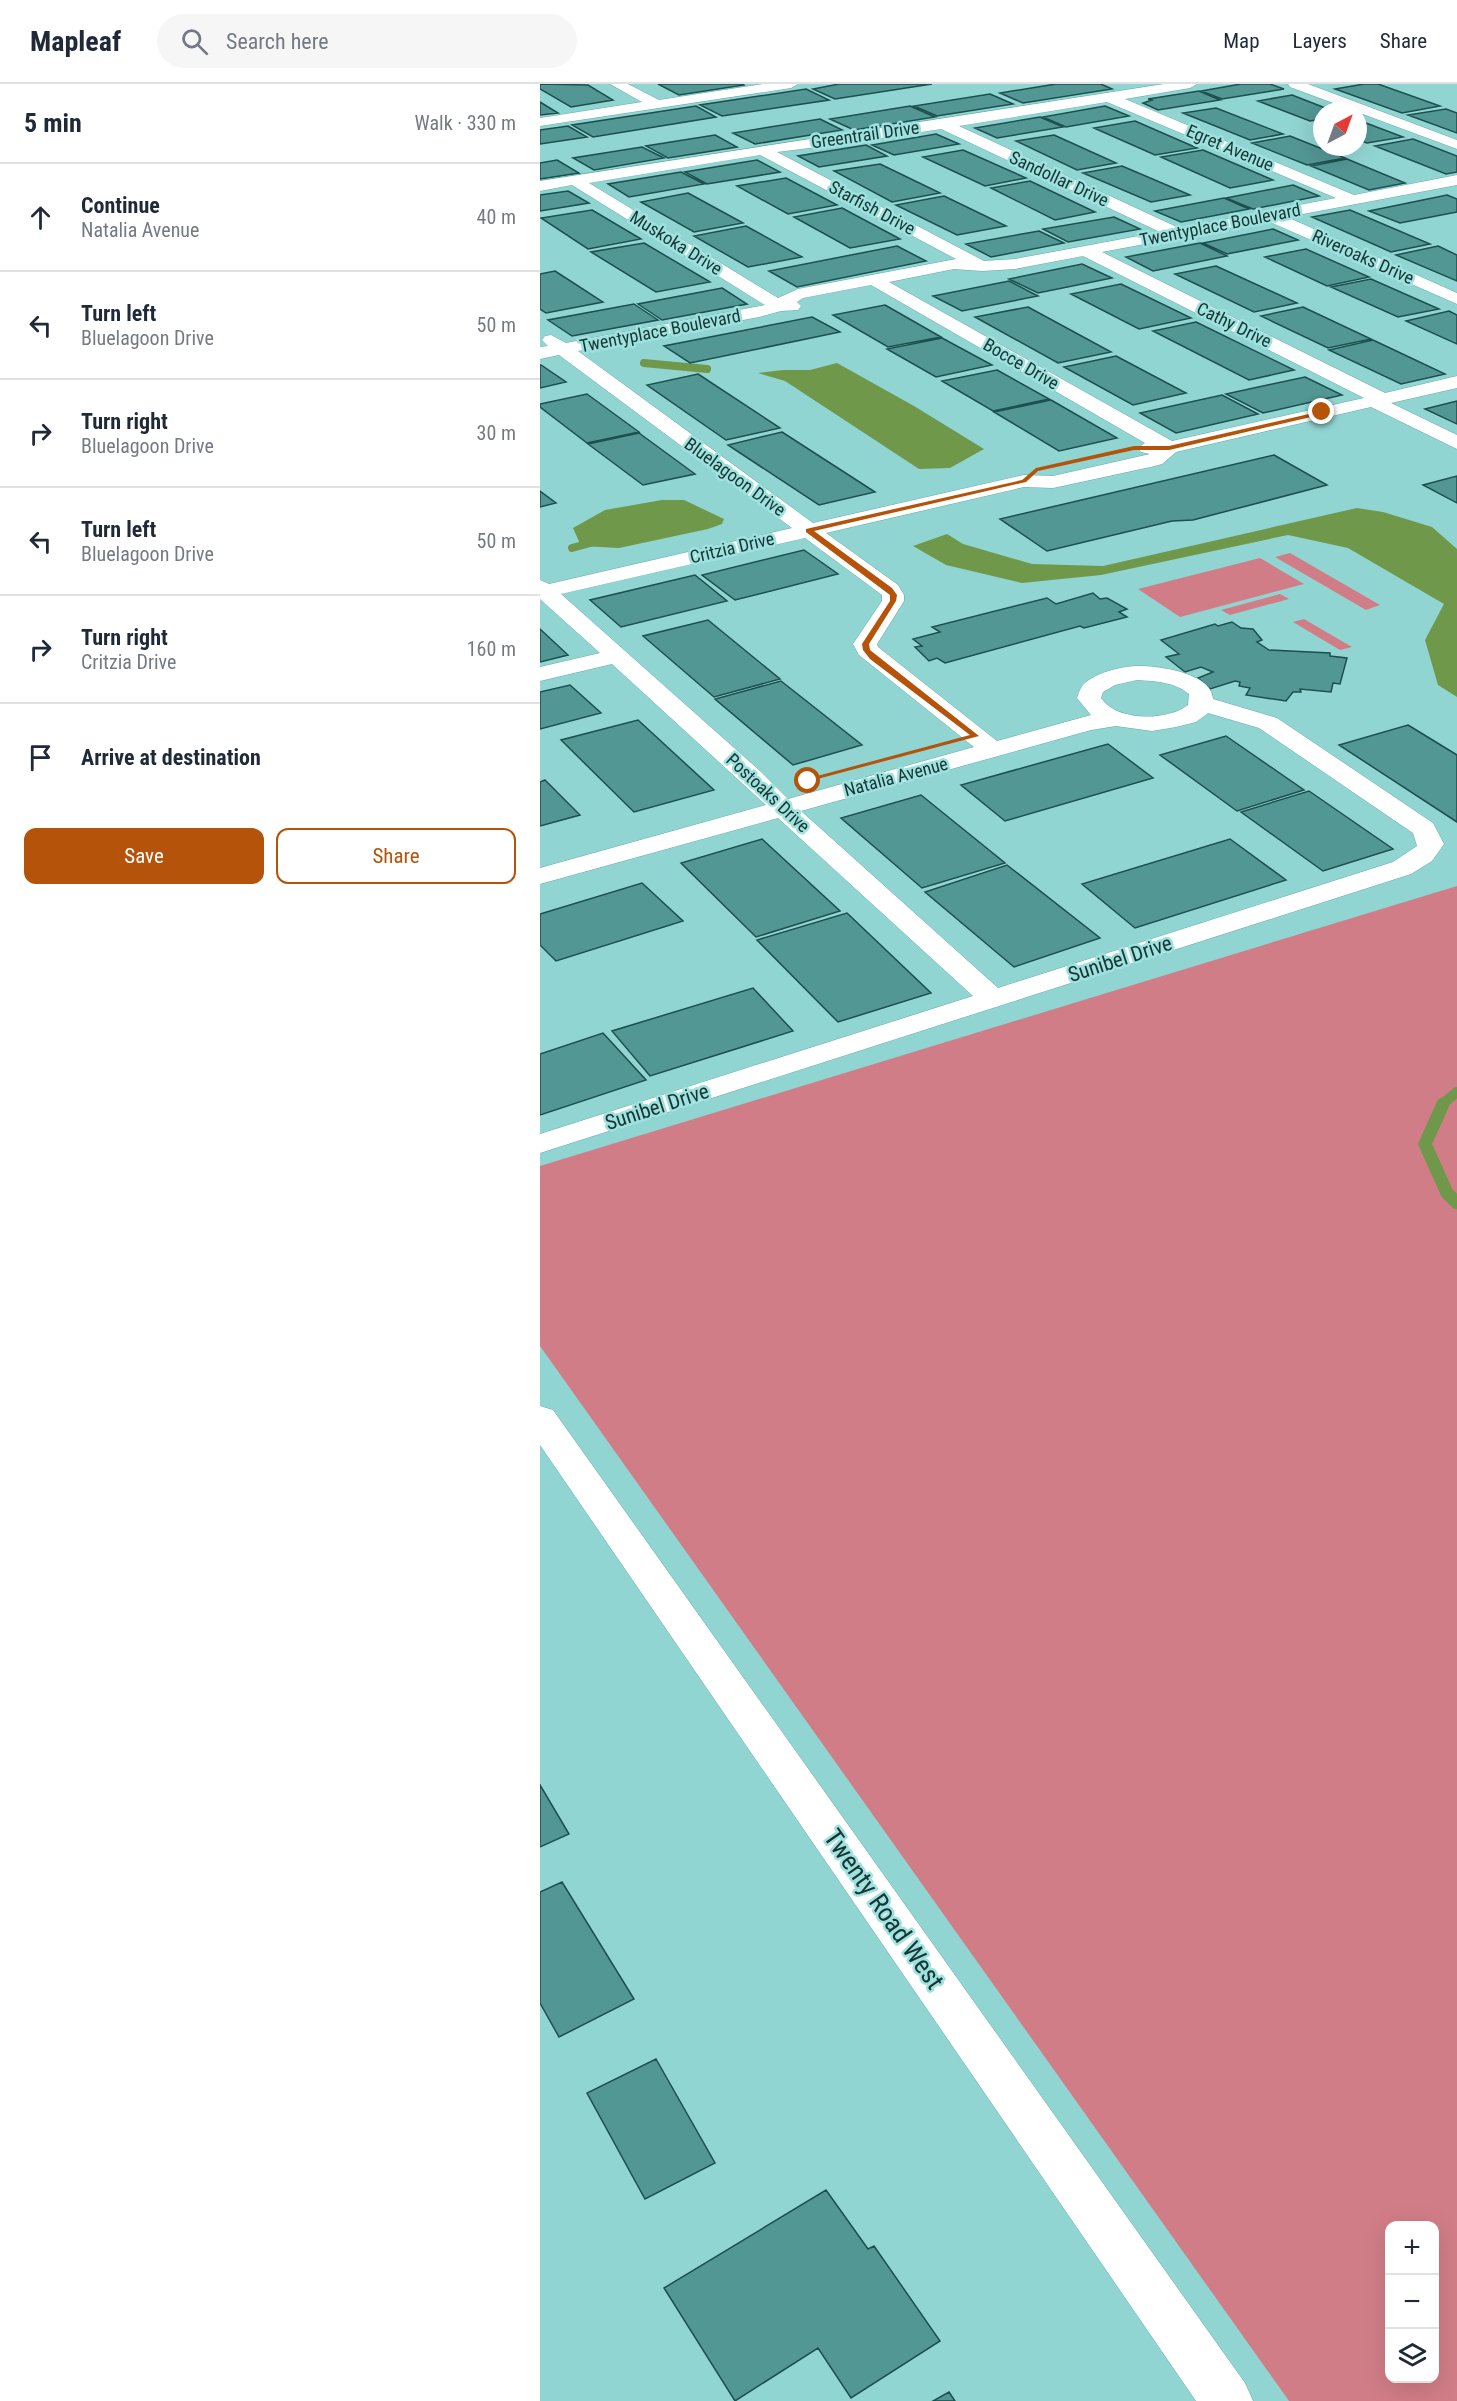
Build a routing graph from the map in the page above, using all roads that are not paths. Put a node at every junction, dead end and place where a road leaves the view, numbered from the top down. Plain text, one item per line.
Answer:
1 (617, 84) edge
2 (791, 84) edge
3 (1190, 84) edge
4 (1295, 84) edge
5 (1108, 97) junction
6 (656, 104) junction
7 (540, 122) edge
8 (943, 124) junction
9 (1457, 145) edge
10 (762, 150) junction
11 (574, 180) junction
12 (1457, 180) edge
13 (540, 186) edge
14 (1352, 200) junction
15 (1269, 215) junction
16 (1176, 233) junction
17 (1086, 251) junction
18 (982, 266) junction
19 (874, 280) junction
20 (894, 290) junction
21 (1457, 299) edge
22 (778, 305) junction
23 (540, 333) edge
24 (562, 349) junction
25 (540, 353) edge
26 (1457, 382) edge
27 (1378, 400) junction
28 (1457, 443) edge
29 (1169, 448) junction
30 (809, 531) junction
31 (543, 589) edge
32 (615, 656) junction
33 (540, 674) edge
34 (1089, 701) junction
35 (1202, 704) junction
36 (1113, 719) junction
37 (984, 743) junction
38 (776, 800) junction
39 (540, 855) edge
40 (540, 876) edge
41 (994, 1000) junction
42 (540, 1144) edge
43 (540, 1418) edge
44 (1227, 2401) edge

1 - 6 street
2 - 6 street
3 - 5 street, Greentrail Drive
4 - 9 street
5 - 8 street, Greentrail Drive
5 - 14 street, Egret Avenue
6 - 7 street
8 - 10 street, Greentrail Drive
8 - 16 street, Sandollar Drive
10 - 11 street, Greentrail Drive
10 - 18 street, Starfish Drive
11 - 13 street, Greentrail Drive
11 - 22 street, Muskoka Drive
12 - 14 street, Twentyplace Boulevard
14 - 15 street, Twentyplace Boulevard
15 - 16 street, Twentyplace Boulevard
15 - 21 street, Riveroaks Drive
16 - 17 street, Twentyplace Boulevard
17 - 18 street, Twentyplace Boulevard
17 - 27 street, Cathy Drive
18 - 19 street, Twentyplace Boulevard
18 - 20 street, Twentyplace Boulevard
19 - 20 street, Bocce Drive
19 - 22 street, Twentyplace Boulevard
20 - 22 street, Twentyplace Boulevard
20 - 29 street, Bocce Drive
22 - 24 street, Twentyplace Boulevard
23 - 24 street, Bluelagoon Drive
24 - 25 street, Twentyplace Boulevard
24 - 30 street, Bluelagoon Drive
26 - 27 street, Critzia Drive
27 - 28 street, Cathy Drive
27 - 29 street, Critzia Drive
29 - 30 street, Critzia Drive
30 - 31 street, Critzia Drive
30 - 37 street, Bluelagoon Drive
31 - 32 street, Postoaks Drive
32 - 33 street
32 - 38 street, Postoaks Drive
34 - 35 street
34 - 36 street
34 - 37 street, Natalia Avenue
35 - 36 street
35 - 41 street, Sunibel Drive
36 - 37 street, Natalia Avenue
37 - 38 street, Natalia Avenue
38 - 39 street, Natalia Avenue
38 - 40 street, Natalia Avenue
38 - 41 street, Postoaks Drive
41 - 42 street, Sunibel Drive
43 - 44 street, Twenty Road West

